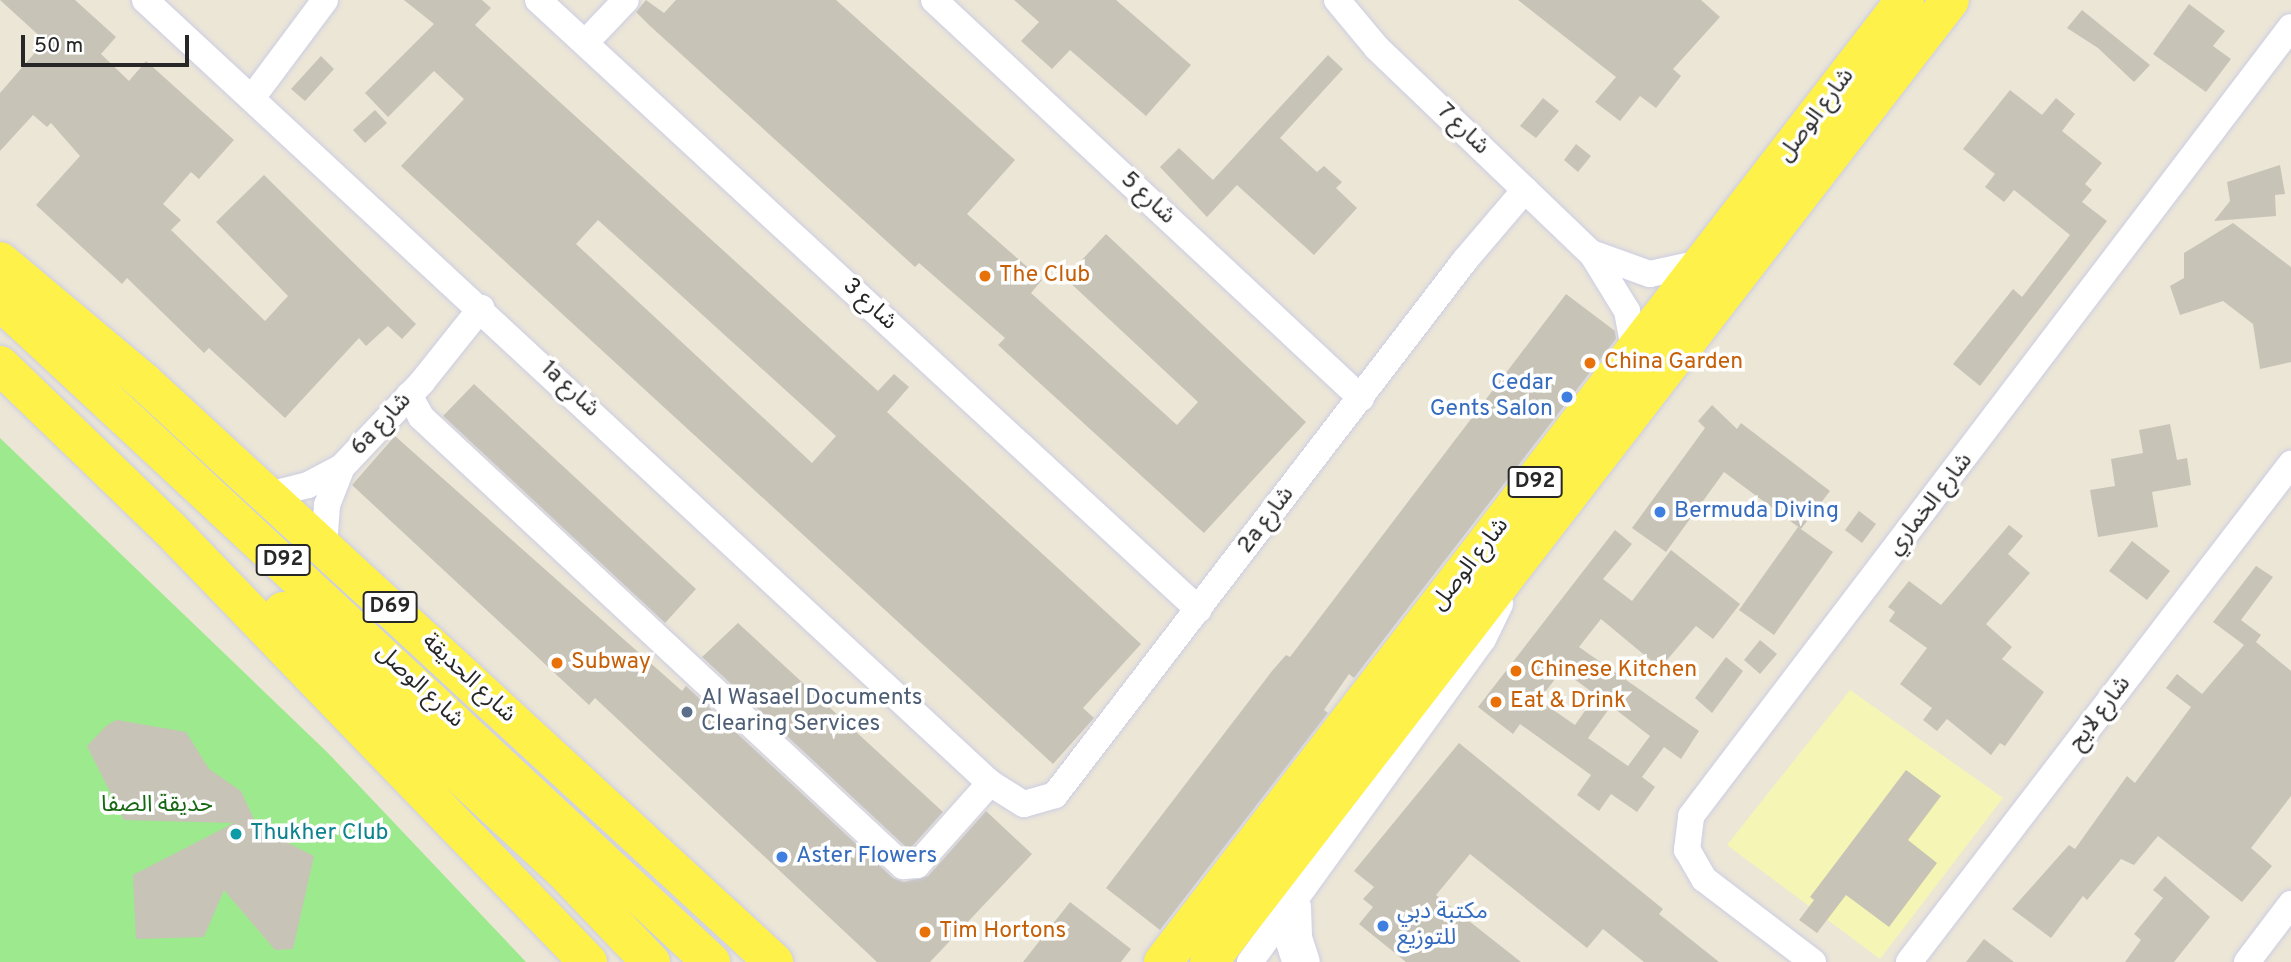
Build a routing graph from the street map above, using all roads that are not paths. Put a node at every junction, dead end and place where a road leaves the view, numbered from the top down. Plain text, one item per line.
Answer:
1 (145, 0) edge
2 (538, 0) edge
3 (626, 0) edge
4 (934, 0) edge
5 (1337, 0) edge
6 (1905, 0) edge
7 (1950, 0) edge
8 (322, 4) edge
9 (2291, 27) edge
10 (585, 43) junction
11 (244, 91) junction
12 (1525, 190) junction
13 (1592, 254) junction
14 (0, 261) edge
15 (1706, 262) junction
16 (0, 301) edge
17 (489, 315) junction
18 (1635, 353) junction
19 (0, 365) edge
20 (416, 389) junction
21 (1361, 398) junction
22 (2291, 464) edge
23 (342, 467) junction
24 (268, 495) junction
25 (170, 529) junction
26 (324, 546) junction
27 (1514, 566) junction
28 (1199, 610) junction
29 (990, 783) junction
30 (2291, 904) edge
31 (1292, 907) junction
32 (585, 960) edge
33 (651, 962) edge
34 (711, 962) edge
35 (774, 962) edge
36 (1163, 962) edge
37 (1209, 962) edge
38 (1250, 962) edge
39 (1301, 962) edge
40 (1813, 962) edge
41 (1909, 962) edge
42 (2247, 962) edge

1 - 11 street, 1a شارع
2 - 10 street, شارع 3
3 - 10 street
4 - 21 street, شارع 5
5 - 12 street, شارع 7
6 - 15 main road, شارع الوصل / D92
7 - 27 main road, شارع الوصل / D92
8 - 11 street
9 - 40 street, شارع الخماري
10 - 28 street, شارع 3
11 - 17 street, 1a شارع
12 - 13 street, شارع 7
12 - 21 street, 2a شارع
13 - 15 street, شارع 7
13 - 18 street, شارع 7
14 - 24 main road, شارع الحديقة / D69
15 - 18 main road, شارع الوصل / D92
16 - 34 main road, شارع الوصل / D92
17 - 20 street, 6a شارع
17 - 29 street, 1a شارع
18 - 36 main road, شارع الوصل / D92
19 - 25 main road
20 - 23 street, 6a شارع
20 - 29 street
21 - 28 street, 2a شارع
22 - 41 street, شارع لايح
23 - 24 street, 6a شارع
23 - 26 street, 6a شارع
24 - 26 main road, شارع الحديقة / D69
25 - 32 main road
25 - 33 main road
26 - 35 main road, شارع الحديقة / D69
27 - 31 street
27 - 37 main road, شارع الوصل / D92
28 - 29 street, 2a شارع
30 - 42 street
31 - 38 street
31 - 39 street

